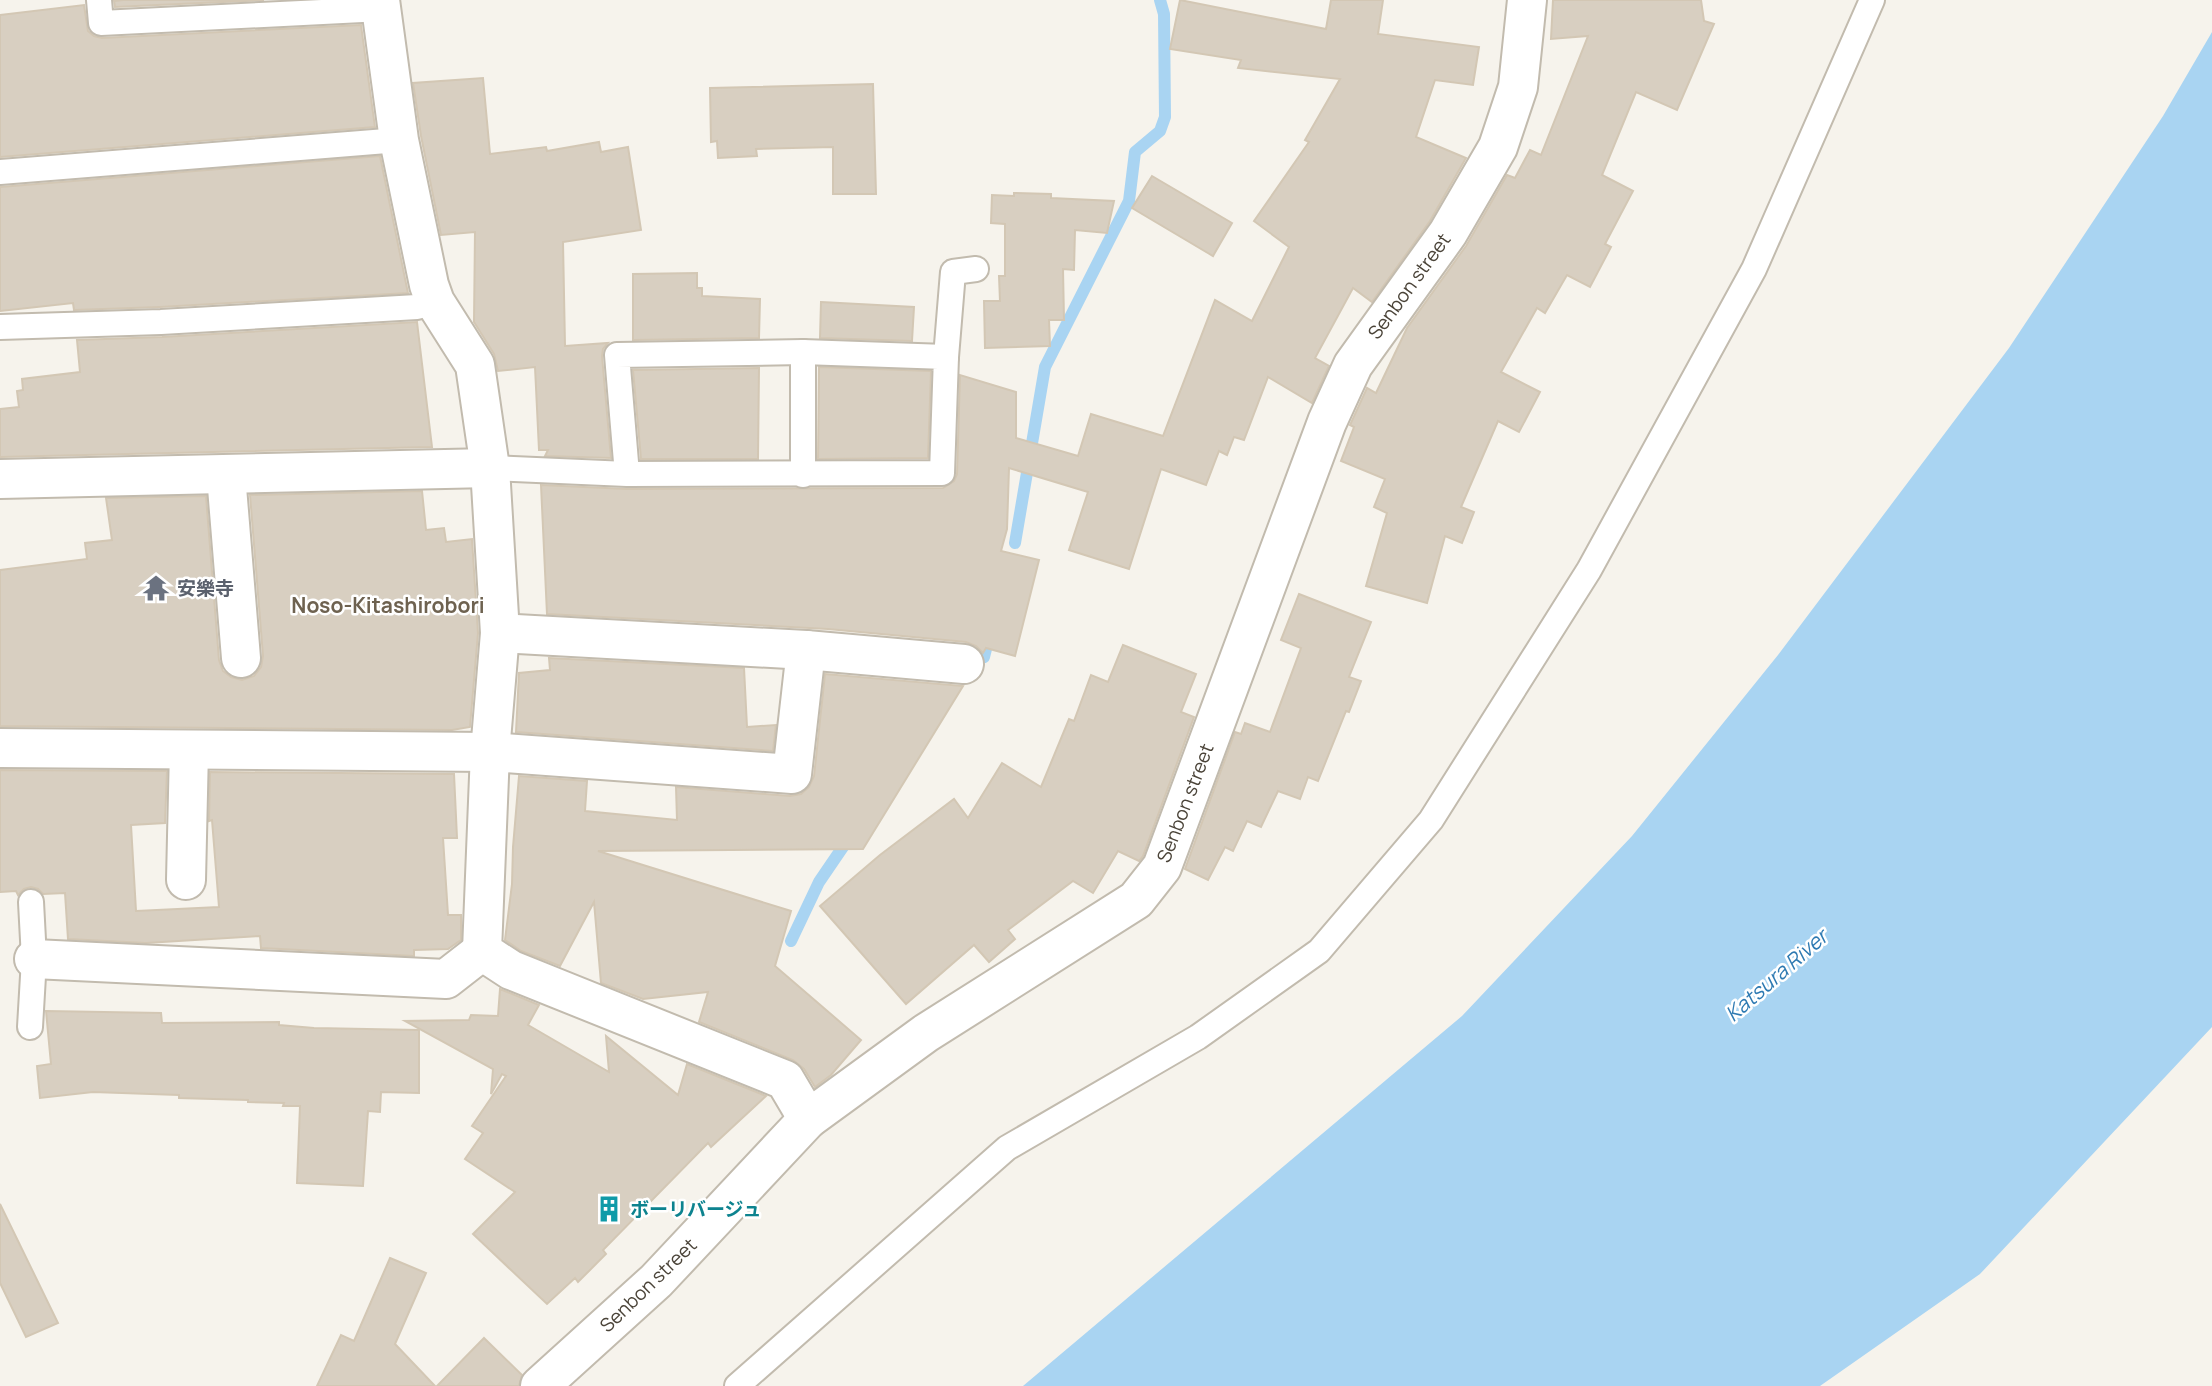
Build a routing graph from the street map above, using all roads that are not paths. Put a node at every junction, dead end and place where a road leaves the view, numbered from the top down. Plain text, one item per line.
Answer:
1 (99, 0) edge
2 (1527, 0) edge
3 (1872, 0) edge
4 (381, 5) edge
5 (399, 140) junction
6 (0, 172) edge
7 (976, 269) dead end
8 (435, 302) junction
9 (0, 327) edge
10 (803, 352) junction
11 (946, 357) junction
12 (490, 468) junction
13 (626, 474) junction
14 (226, 475) junction
15 (803, 475) junction
16 (0, 479) edge
17 (499, 633) junction
18 (806, 650) junction
19 (242, 658) dead end
20 (964, 664) dead end
21 (0, 748) edge
22 (189, 750) junction
23 (490, 752) junction
24 (186, 880) dead end
25 (30, 902) dead end
26 (482, 951) junction
27 (34, 959) junction
28 (30, 1027) dead end
29 (807, 1119) junction
30 (540, 1386) edge
31 (737, 1386) edge

1 - 4 lane
2 - 29 street, Senbon street
3 - 31 lane
4 - 5 street
5 - 6 lane
5 - 8 street
7 - 11 lane
8 - 9 lane
8 - 12 street
10 - 11 lane
10 - 13 lane
10 - 15 lane
11 - 15 lane
12 - 13 lane
12 - 14 street
12 - 17 street
13 - 15 lane
14 - 16 street
14 - 19 street
17 - 18 street
17 - 23 street
18 - 20 street
18 - 23 street
21 - 22 street
22 - 23 street
22 - 24 street
23 - 26 street
25 - 27 lane
26 - 27 street
26 - 29 street
27 - 28 lane
29 - 30 street, Senbon street

